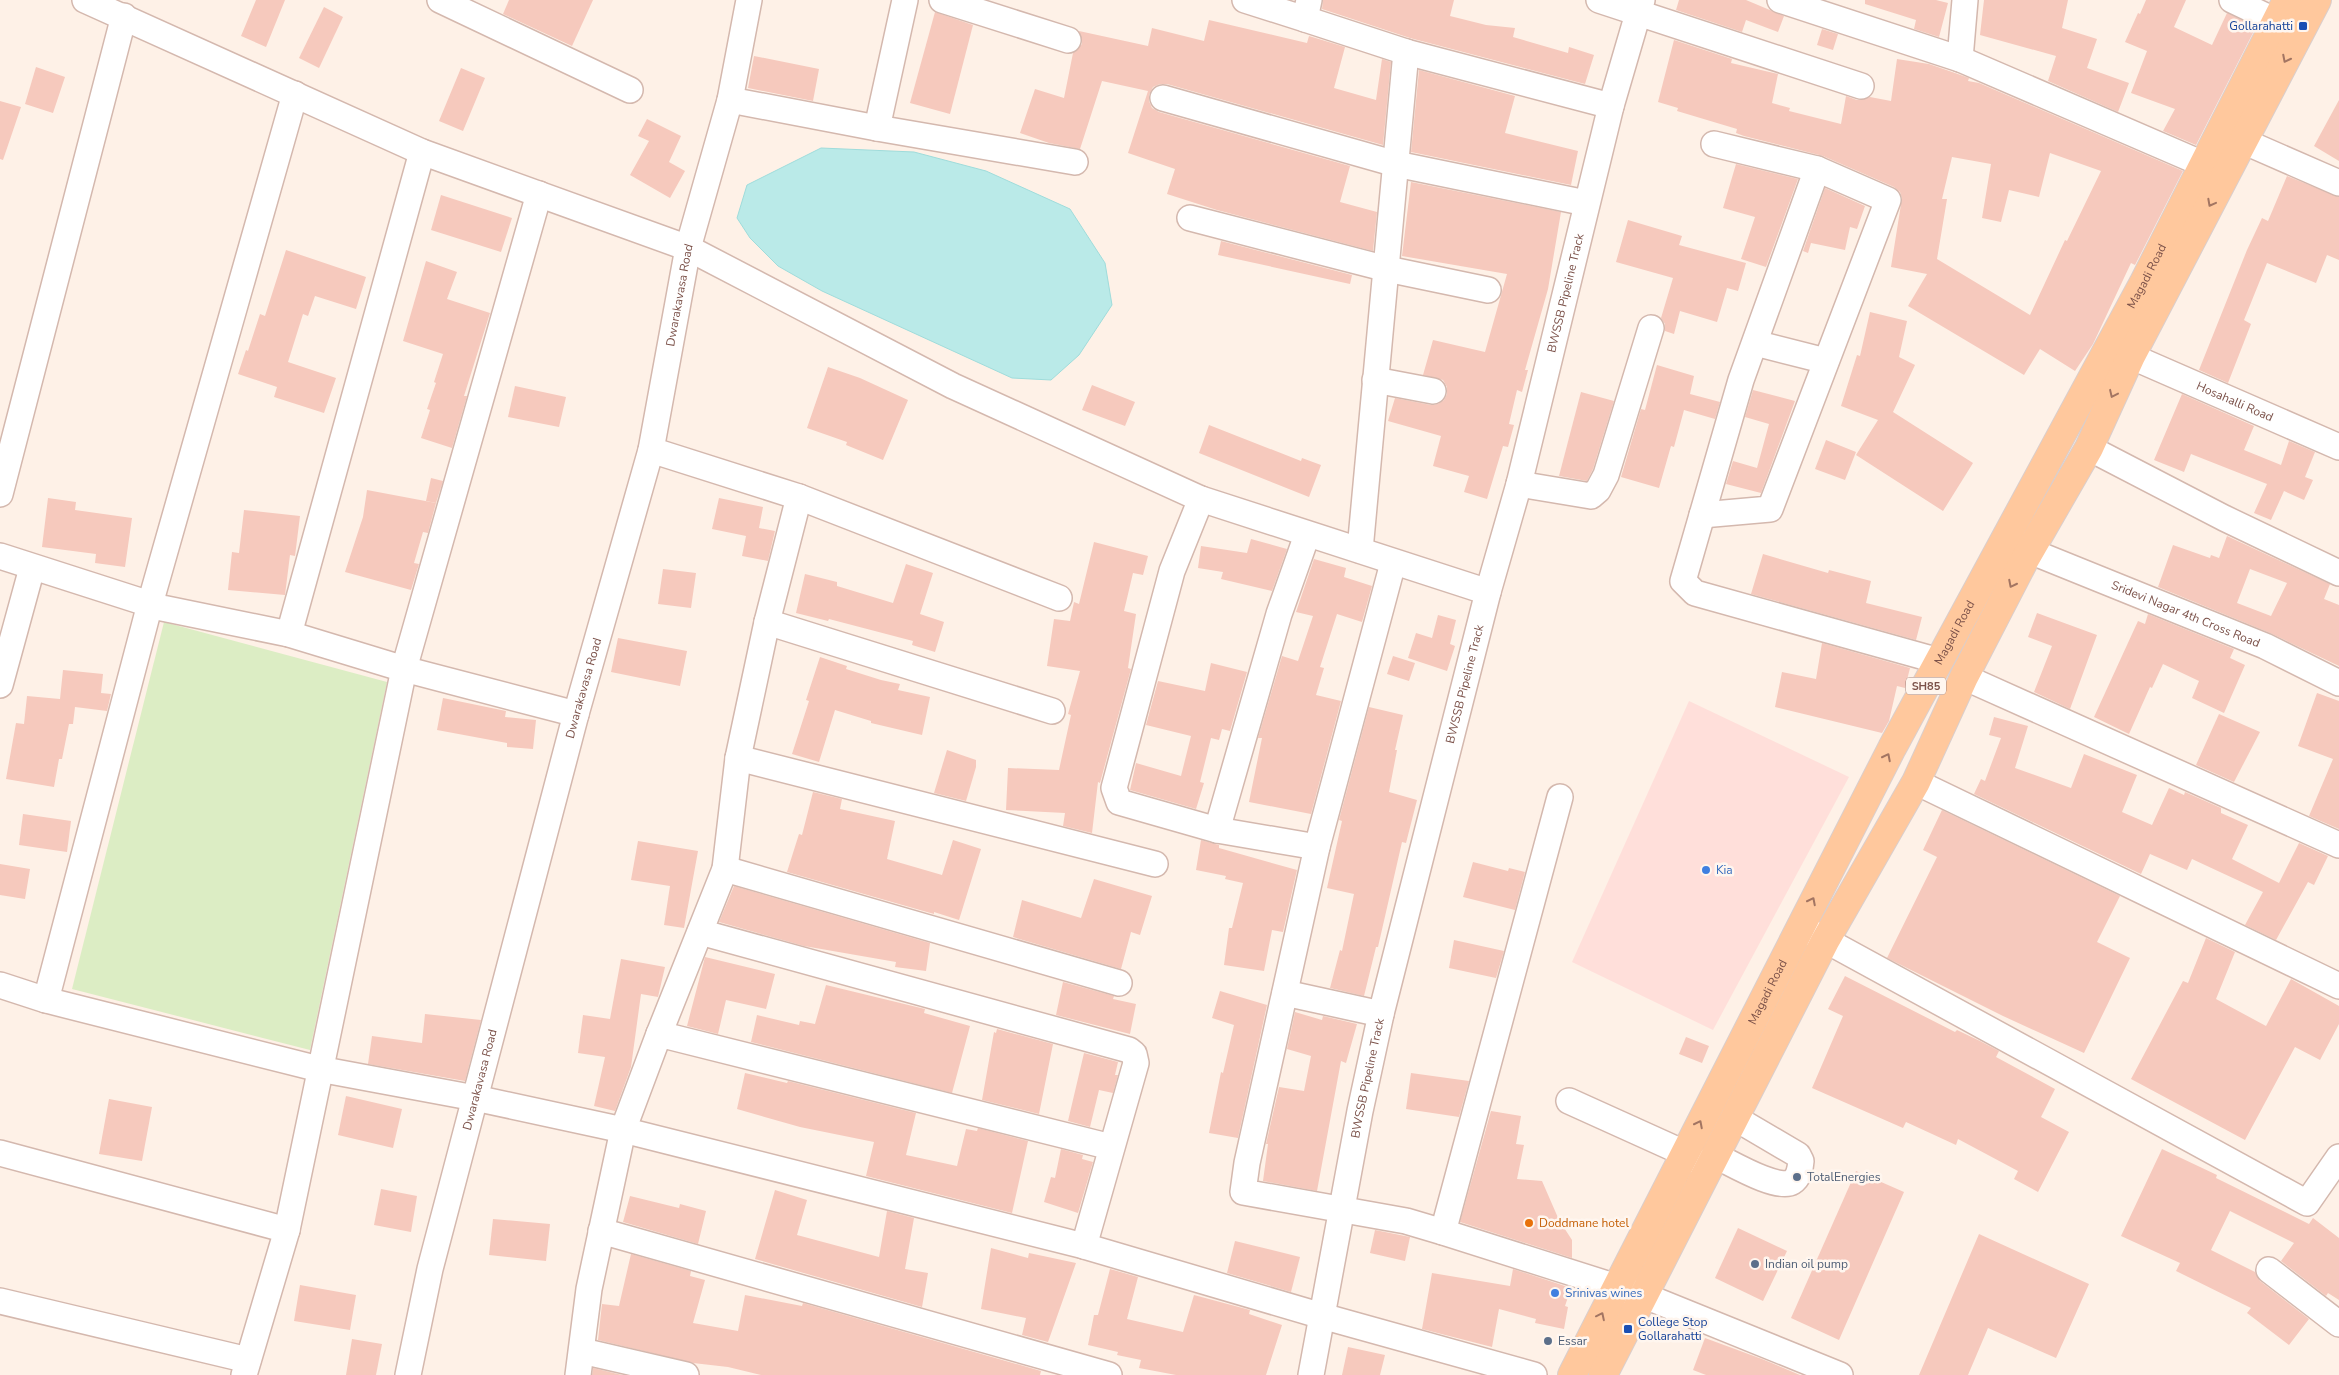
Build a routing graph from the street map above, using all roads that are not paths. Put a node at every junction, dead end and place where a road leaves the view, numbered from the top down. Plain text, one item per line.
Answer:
1 (85, 0) edge
2 (440, 0) edge
3 (749, 0) edge
4 (905, 0) edge
5 (942, 0) edge
6 (1245, 0) edge
7 (1599, 0) edge
8 (1780, 0) edge
9 (1966, 0) edge
10 (2232, 0) edge
11 (2317, 0) edge
12 (1640, 6) edge
13 (1307, 10) edge
14 (2282, 10) edge
15 (124, 16) junction
16 (1068, 40) dead end
17 (1406, 52) junction
18 (1960, 59) junction
19 (1861, 86) dead end
20 (630, 90) dead end
21 (296, 94) junction
22 (1163, 98) dead end
23 (730, 100) junction
24 (1610, 106) junction
25 (877, 128) junction
26 (2243, 141) junction
27 (1714, 144) dead end
28 (422, 152) junction
29 (1075, 162) dead end
30 (1396, 164) junction
31 (2203, 164) junction
32 (1817, 170) junction
33 (2339, 183) edge
34 (539, 194) junction
35 (1586, 203) junction
36 (1190, 218) dead end
37 (688, 248) junction
38 (1387, 269) junction
39 (1488, 290) dead end
40 (1651, 328) dead end
41 (1755, 343) junction
42 (2120, 352) junction
43 (1826, 361) junction
44 (1376, 380) junction
45 (1433, 391) dead end
46 (2339, 447) edge
47 (2089, 448) junction
48 (651, 450) junction
49 (1519, 484) junction
50 (0, 494) edge
51 (799, 496) junction
52 (1201, 499) junction
53 (1702, 515) junction
54 (1307, 535) junction
55 (1360, 550) junction
56 (2030, 550) junction
57 (0, 556) edge
58 (1393, 563) junction
59 (32, 568) junction
60 (2339, 573) edge
61 (1488, 592) junction
62 (1059, 598) dead end
63 (150, 604) junction
64 (768, 622) junction
65 (289, 634) junction
66 (1939, 660) junction
67 (404, 669) junction
68 (1964, 677) junction
69 (2339, 683) edge
70 (0, 685) edge
71 (1052, 711) dead end
72 (576, 714) junction
73 (738, 758) junction
74 (1916, 782) junction
75 (1560, 797) dead end
76 (1216, 830) junction
77 (2339, 845) edge
78 (1317, 847) junction
79 (1154, 864) dead end
80 (725, 869) junction
81 (1799, 926) junction
82 (700, 932) junction
83 (1825, 941) junction
84 (1119, 983) dead end
85 (0, 984) edge
86 (2339, 986) edge
87 (1285, 993) junction
88 (46, 1000) junction
89 (1381, 1014) junction
90 (659, 1034) junction
91 (320, 1070) junction
92 (475, 1098) junction
93 (1570, 1101) dead end
94 (1735, 1118) junction
95 (623, 1130) junction
96 (1111, 1147) junction
97 (0, 1153) edge
98 (1684, 1153) junction
99 (1712, 1163) junction
100 (2337, 1165) edge
101 (1341, 1210) junction
102 (287, 1230) junction
103 (600, 1231) junction
104 (1443, 1232) junction
105 (1084, 1246) junction
106 (2269, 1270) dead end
107 (1616, 1286) junction
108 (1645, 1296) junction
109 (0, 1301) edge
110 (1322, 1316) junction
111 (2339, 1324) edge
112 (580, 1363) edge
113 (246, 1367) edge
114 (1057, 1368) edge
115 (1808, 1369) edge
116 (408, 1375) edge
117 (686, 1375) edge
118 (1110, 1375) edge
119 (1311, 1375) edge
120 (1534, 1375) edge
121 (1572, 1375) edge
122 (1603, 1375) edge
123 (1840, 1375) edge

1 - 15 street
2 - 20 street
3 - 23 street, Dwarakavasa Road
4 - 25 street
5 - 16 street
6 - 13 street
7 - 12 street
8 - 18 street
9 - 18 street
10 - 14 street
11 -> 26 main road, Magadi Road / SH85
12 - 19 street
12 - 24 street, BWSSB Pipeline Track
13 - 17 street
14 - 31 main road, Magadi Road / SH85
15 - 21 street
15 - 50 street
17 - 24 street
17 - 30 street
18 - 31 street
21 - 28 street
21 - 63 street
22 - 30 street
23 - 25 street
23 - 37 street, Dwarakavasa Road
24 - 35 street, BWSSB Pipeline Track
25 - 29 street
26 - 33 street
26 -> 42 main road, Magadi Road / SH85
27 - 32 street
28 - 34 street
28 - 65 street
30 - 35 street
30 - 38 street
31 - 42 main road, Magadi Road / SH85
32 - 41 street
32 - 43 street
34 - 37 street
34 - 67 street
35 - 49 street, BWSSB Pipeline Track
36 - 38 street
37 - 48 street, Dwarakavasa Road
37 - 52 street
38 - 39 street
38 - 44 street
40 - 49 street
41 - 43 street
41 - 53 street
42 - 46 street, Hosahalli Road
42 -> 47 main road, Magadi Road / SH85
42 - 66 main road, Magadi Road / SH85
43 - 53 street
44 - 45 street
44 - 55 street
47 - 56 main road, Magadi Road / SH85
47 - 60 street
48 - 51 street
48 - 72 street, Dwarakavasa Road
49 - 61 street, BWSSB Pipeline Track
51 - 62 street
51 - 64 street
52 - 54 street
52 - 76 street
53 - 66 street
54 - 55 street
54 - 76 street
55 - 58 street
56 -> 68 main road, Magadi Road / SH85
56 - 69 street, Sridevi Nagar 4th Cross Road
57 - 59 street
58 - 61 street
58 - 78 street
59 - 63 street
59 - 70 street
61 - 89 street, BWSSB Pipeline Track
63 - 65 street
63 - 88 street
64 - 71 street
64 - 73 street
65 - 67 street
81 -> 66 main road, Magadi Road / SH85
67 - 72 street
67 - 91 street
68 - 74 main road, Magadi Road / SH85
68 - 77 street
72 - 92 street, Dwarakavasa Road
73 - 79 street
73 - 80 street
74 - 83 main road, Magadi Road / SH85
74 - 86 street
75 - 104 street
76 - 78 street
78 - 87 street
80 - 82 street
80 - 84 street
81 - 83 street
98 -> 81 main road, Magadi Road / SH85
82 - 90 street
82 - 96 street
83 - 94 main road, Magadi Road / SH85
83 - 100 street
85 - 88 street
87 - 89 street
87 - 101 street
88 - 91 street
89 - 101 street, BWSSB Pipeline Track
90 - 95 street
90 - 96 street
91 - 92 street
91 - 102 street
92 - 95 street
92 - 116 street, Dwarakavasa Road
93 - 98 street
94 - 99 main road, Magadi Road / SH85
94 - 99 street
95 - 103 street
95 - 105 street
96 - 105 street
97 - 102 street
98 - 99 street
98 - 107 main road, Magadi Road / SH85
99 - 108 main road, Magadi Road / SH85
101 - 104 street
101 - 110 street, BWSSB Pipeline Track
102 - 113 street
103 - 112 street
103 - 114 street
104 - 107 street
105 - 110 street
106 - 111 street
107 - 108 street
121 -> 107 main road, Magadi Road / SH85
108 - 115 street
108 - 122 main road, Magadi Road / SH85
109 - 113 street
110 - 119 street, BWSSB Pipeline Track
110 - 120 street
112 - 117 street
114 - 118 street
115 - 123 street

